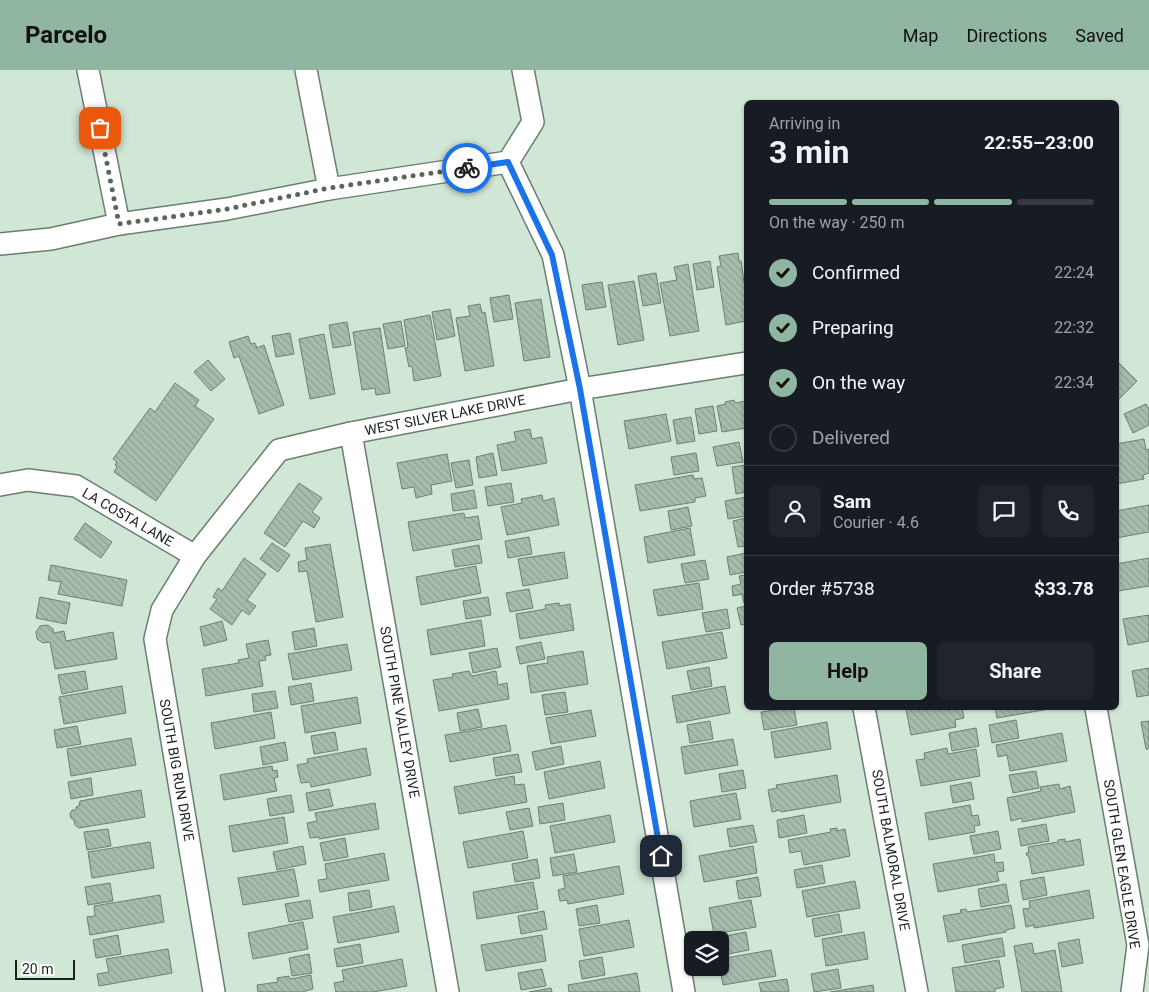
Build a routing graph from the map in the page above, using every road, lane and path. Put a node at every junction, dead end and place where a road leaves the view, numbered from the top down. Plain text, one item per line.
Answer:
1 (88, 70) edge
2 (306, 70) edge
3 (523, 70) edge
4 (508, 162) junction
5 (329, 188) junction
6 (119, 224) junction
7 (0, 244) edge
8 (744, 363) edge
9 (580, 389) junction
10 (351, 433) junction
11 (0, 485) edge
12 (195, 556) junction
13 (864, 710) edge
14 (1096, 710) edge
15 (214, 992) edge
16 (448, 992) edge
17 (684, 992) edge
18 (917, 992) edge
19 (1132, 992) edge

1 - 6 street
2 - 5 street
3 - 4 street
4 - 5 street
4 - 9 street
5 - 6 street
6 - 7 street
8 - 9 street, WEST SILVER LAKE DRIVE
9 - 10 street, WEST SILVER LAKE DRIVE
9 - 17 street
10 - 12 street, WEST SILVER LAKE DRIVE
10 - 16 street, SOUTH PINE VALLEY DRIVE
11 - 12 street, LA COSTA LANE
12 - 15 street, SOUTH BIG RUN DRIVE
13 - 18 street, SOUTH BALMORAL DRIVE
14 - 19 street, SOUTH GLEN EAGLE DRIVE

